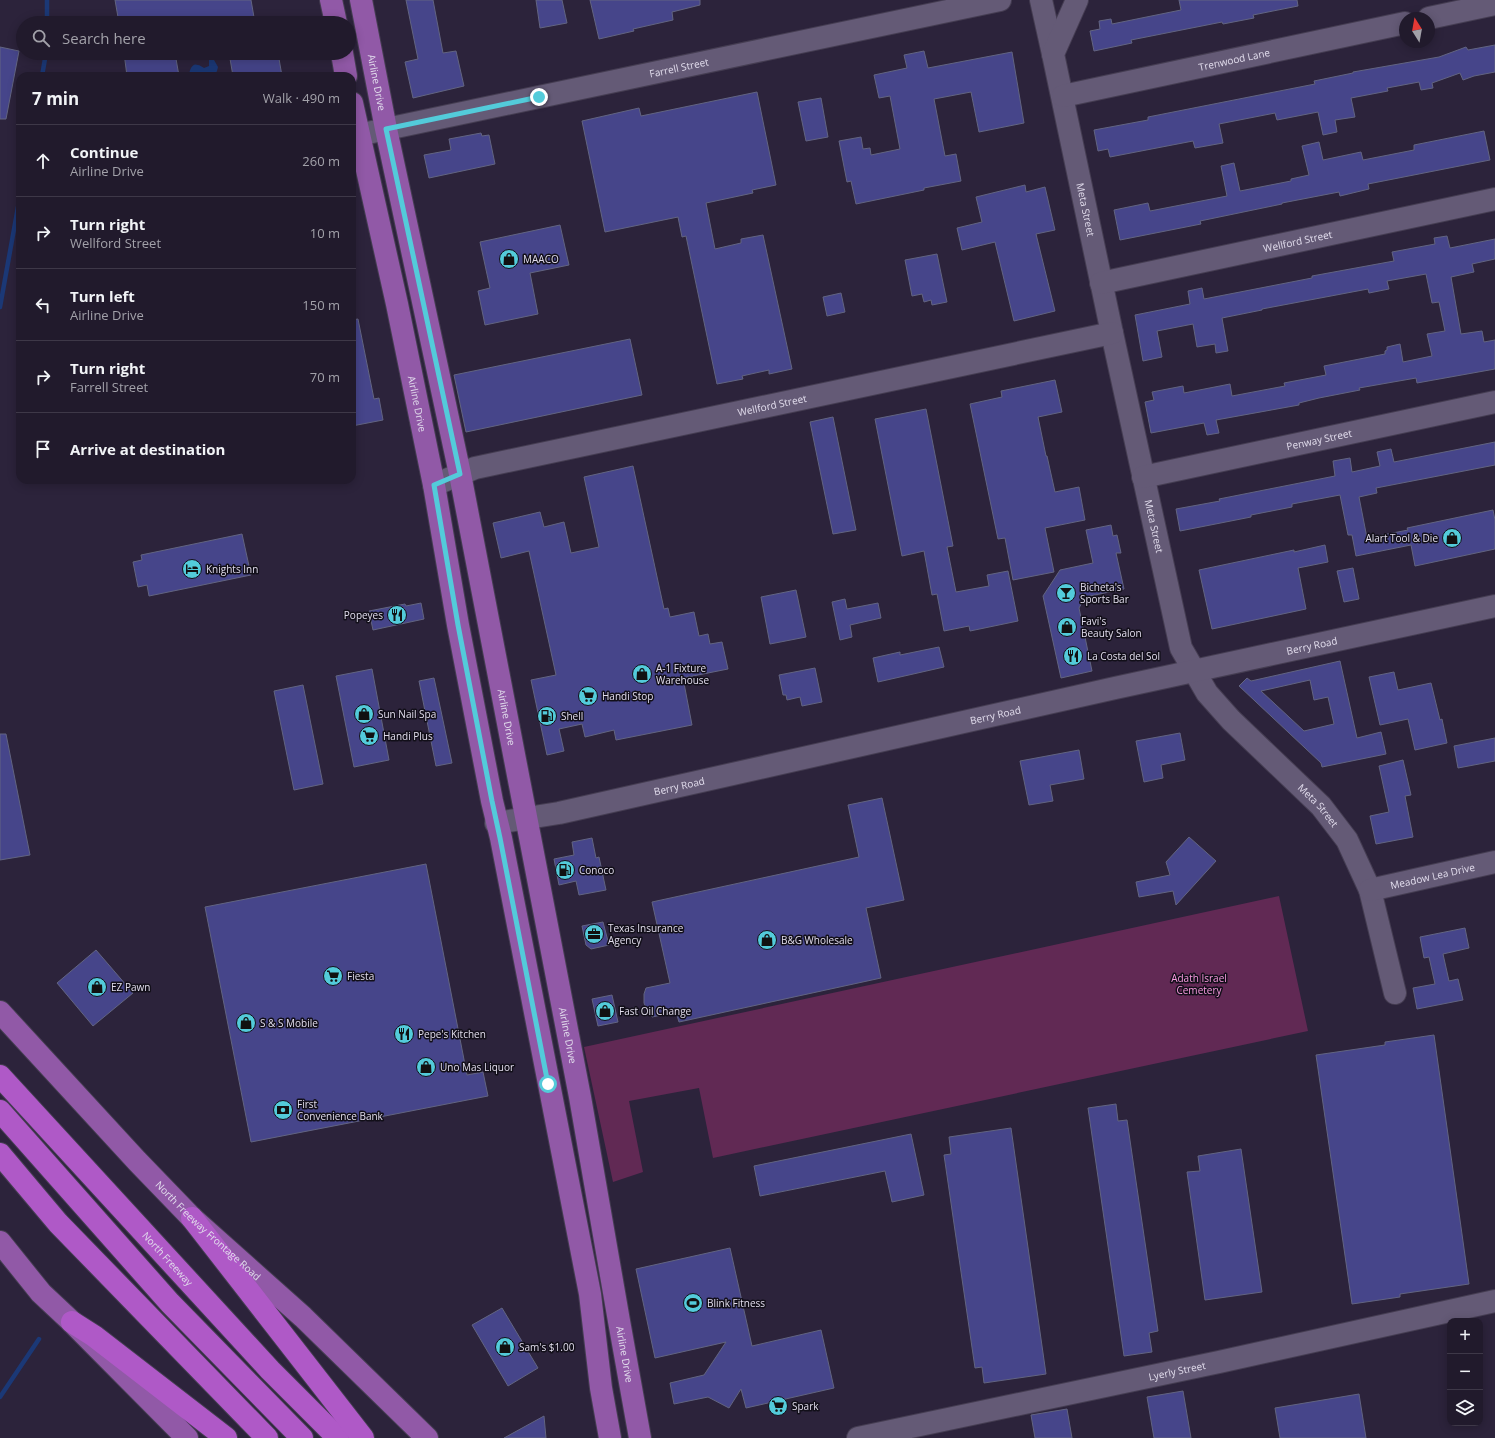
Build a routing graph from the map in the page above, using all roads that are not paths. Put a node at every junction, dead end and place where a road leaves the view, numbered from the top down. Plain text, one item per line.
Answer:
1 (331, 0) edge
2 (361, 0) edge
3 (1000, 0) edge
4 (1041, 0) edge
5 (1077, 0) edge
6 (1495, 4) edge
7 (334, 16) edge
8 (1435, 17) edge
9 (1399, 25) edge
10 (1053, 54) junction
11 (343, 60) edge
12 (345, 72) edge
13 (1063, 96) junction
14 (356, 124) edge
15 (386, 129) junction
16 (358, 134) junction
17 (1495, 199) edge
18 (1101, 284) junction
19 (422, 299) junction
20 (397, 304) junction
21 (1112, 333) junction
22 (1495, 402) edge
23 (460, 474) junction
24 (1143, 477) junction
25 (434, 485) junction
26 (1495, 606) edge
27 (1194, 670) junction
28 (526, 818) junction
29 (496, 823) junction
30 (1495, 862) edge
31 (1370, 890) junction
32 (1395, 993) dead end
33 (0, 1012) edge
34 (567, 1032) junction
35 (538, 1037) junction
36 (0, 1076) edge
37 (0, 1111) edge
38 (0, 1154) edge
39 (192, 1218) junction
40 (0, 1242) edge
41 (608, 1259) junction
42 (584, 1264) junction
43 (1495, 1301) edge
44 (72, 1322) junction
45 (613, 1434) edge
46 (187, 1438) edge
47 (226, 1438) edge
48 (267, 1438) edge
49 (302, 1438) edge
50 (338, 1438) edge
51 (363, 1438) edge
52 (427, 1438) edge
53 (640, 1438) edge
54 (858, 1438) edge

1 - 7 main road
2 - 15 main road, Airline Drive
3 - 15 street, Farrell Street
4 - 10 street, Meta Street
5 - 10 street
6 - 8 street
9 - 13 street, Trenwood Lane
10 - 13 street, Meta Street
11 - 12 main road
13 - 18 street, Meta Street
14 - 16 main road, Airline Drive
15 - 16 street, Farrell Street
15 - 19 main road, Airline Drive
16 - 20 main road, Airline Drive
17 - 18 street, Wellford Street
18 - 21 street, Meta Street
19 - 20 main road
19 - 23 main road, Airline Drive
20 - 25 main road, Airline Drive
21 - 23 street, Wellford Street
21 - 24 street, Meta Street
22 - 24 street, Penway Street
23 - 25 street, Wellford Street
23 - 28 main road, Airline Drive
24 - 27 street, Meta Street
25 - 29 main road, Airline Drive
26 - 27 street, Berry Road
27 - 28 street, Berry Road
27 - 31 street, Meta Street
28 - 29 street, Berry Road
28 - 34 main road, Airline Drive
29 - 35 main road, Airline Drive
30 - 31 street, Meadow Lea Drive
31 - 32 street, Meta Street
33 - 39 main road, North Freeway Frontage Road
34 - 35 main road
34 - 41 main road, Airline Drive
35 - 42 main road, Airline Drive
36 - 50 highway, North Freeway
37 - 49 highway
38 - 48 highway
39 - 51 highway
39 - 52 main road, North Freeway Frontage Road
40 - 44 main road
41 - 42 main road
41 - 53 main road, Airline Drive
42 - 45 main road, Airline Drive
43 - 54 street, Lyerly Street
44 - 46 main road
44 - 47 highway

